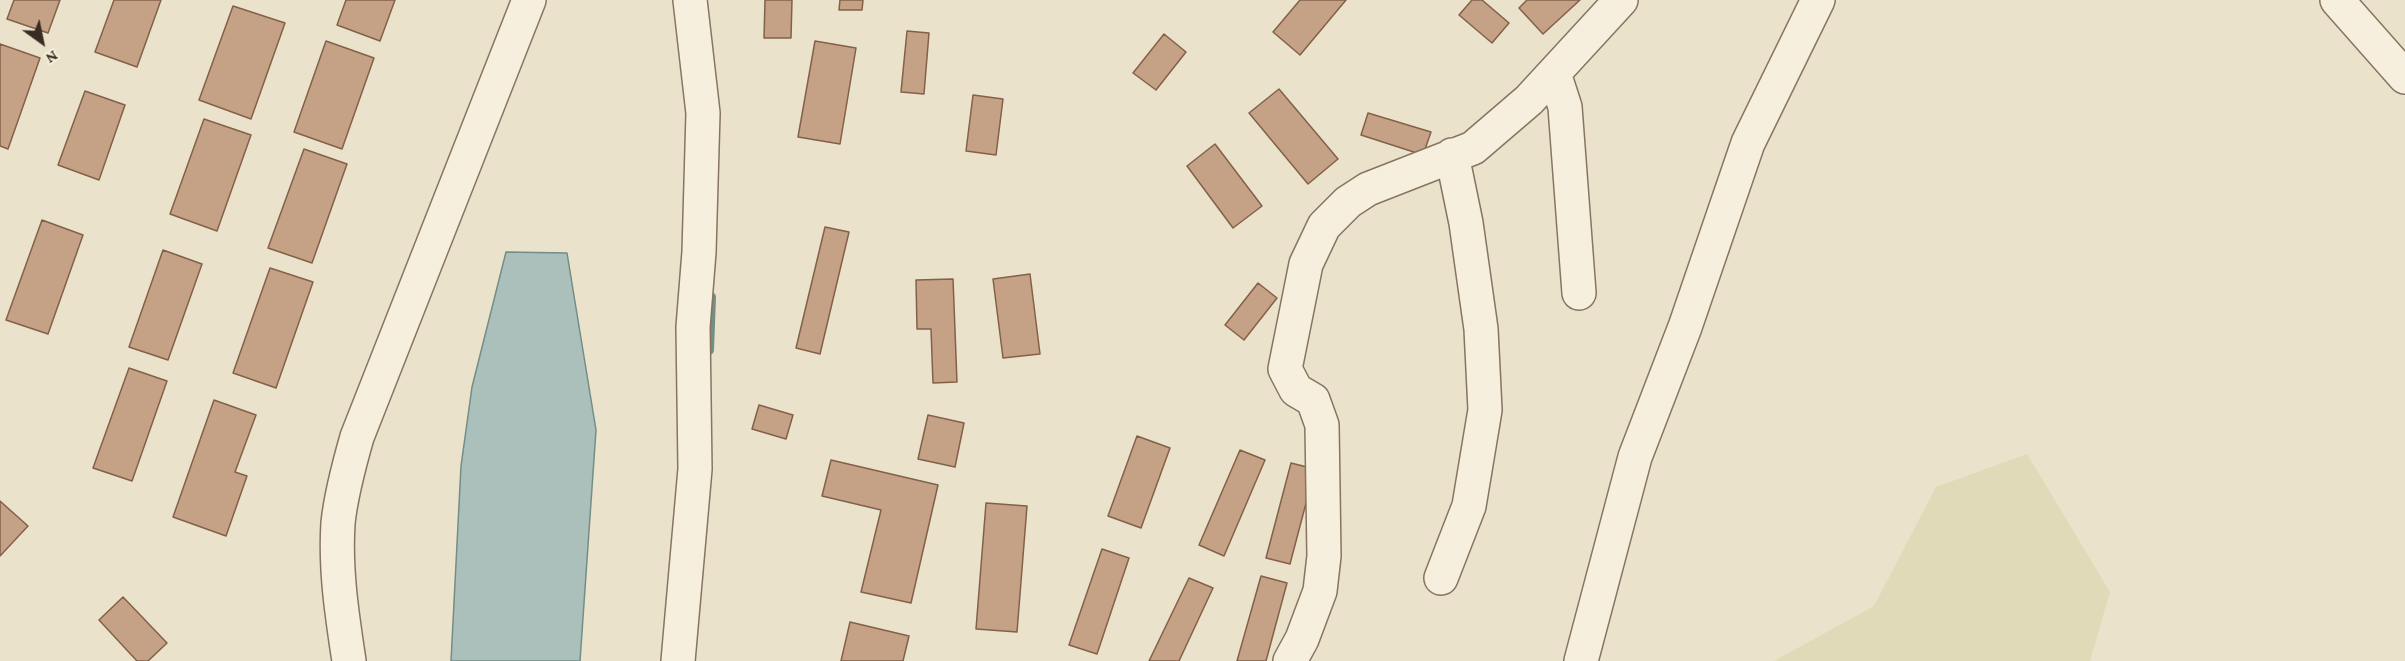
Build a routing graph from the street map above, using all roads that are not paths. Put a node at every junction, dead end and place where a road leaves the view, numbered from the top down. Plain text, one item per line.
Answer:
1 (529, 0) edge
2 (690, 0) edge
3 (1621, 0) edge
4 (1818, 0) edge
5 (2337, 0) edge
6 (1554, 73) junction
7 (2405, 76) edge
8 (1452, 155) junction
9 (1579, 293) dead end
10 (1441, 578) dead end
11 (349, 661) edge
12 (678, 661) edge
13 (1290, 661) edge
14 (1581, 661) edge

1 - 11 street
2 - 12 street
3 - 6 street
4 - 14 street
5 - 7 street
6 - 8 street
6 - 9 street
8 - 10 street
8 - 13 street

